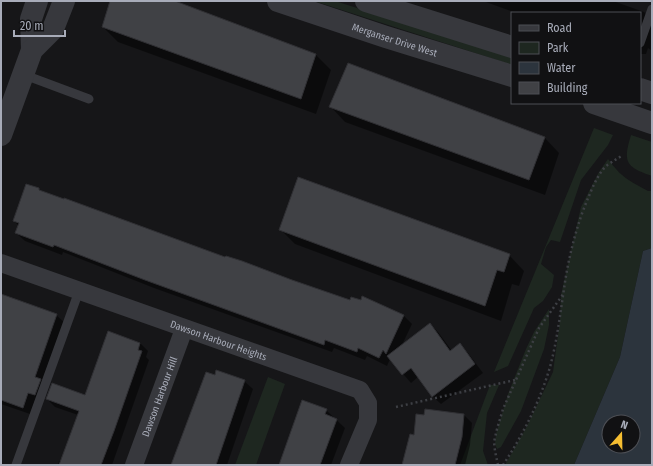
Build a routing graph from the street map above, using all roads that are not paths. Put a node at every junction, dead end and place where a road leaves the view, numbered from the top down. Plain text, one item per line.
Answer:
1 (37, 1) edge
2 (64, 1) edge
3 (278, 1) edge
4 (366, 1) edge
5 (652, 9) edge
6 (641, 40) edge
7 (511, 47) edge
8 (32, 50) junction
9 (22, 74) junction
10 (511, 76) edge
11 (641, 89) edge
12 (652, 93) edge
13 (89, 99) dead end
14 (597, 104) edge
15 (652, 123) edge
16 (1, 135) edge
17 (1, 263) edge
18 (79, 291) junction
19 (184, 329) junction
20 (16, 465) edge
21 (134, 465) edge
22 (349, 465) edge

1 - 8 street
2 - 8 street
3 - 10 street, Merganser Drive West
4 - 7 street
5 - 6 lane
8 - 9 street
9 - 13 lane
9 - 16 street
11 - 12 street
14 - 15 street
17 - 18 street, Dawson Harbour Heights
18 - 19 street, Dawson Harbour Heights
18 - 20 lane
19 - 21 street, Dawson Harbour Hill
19 - 22 street, Dawson Harbour Heights

